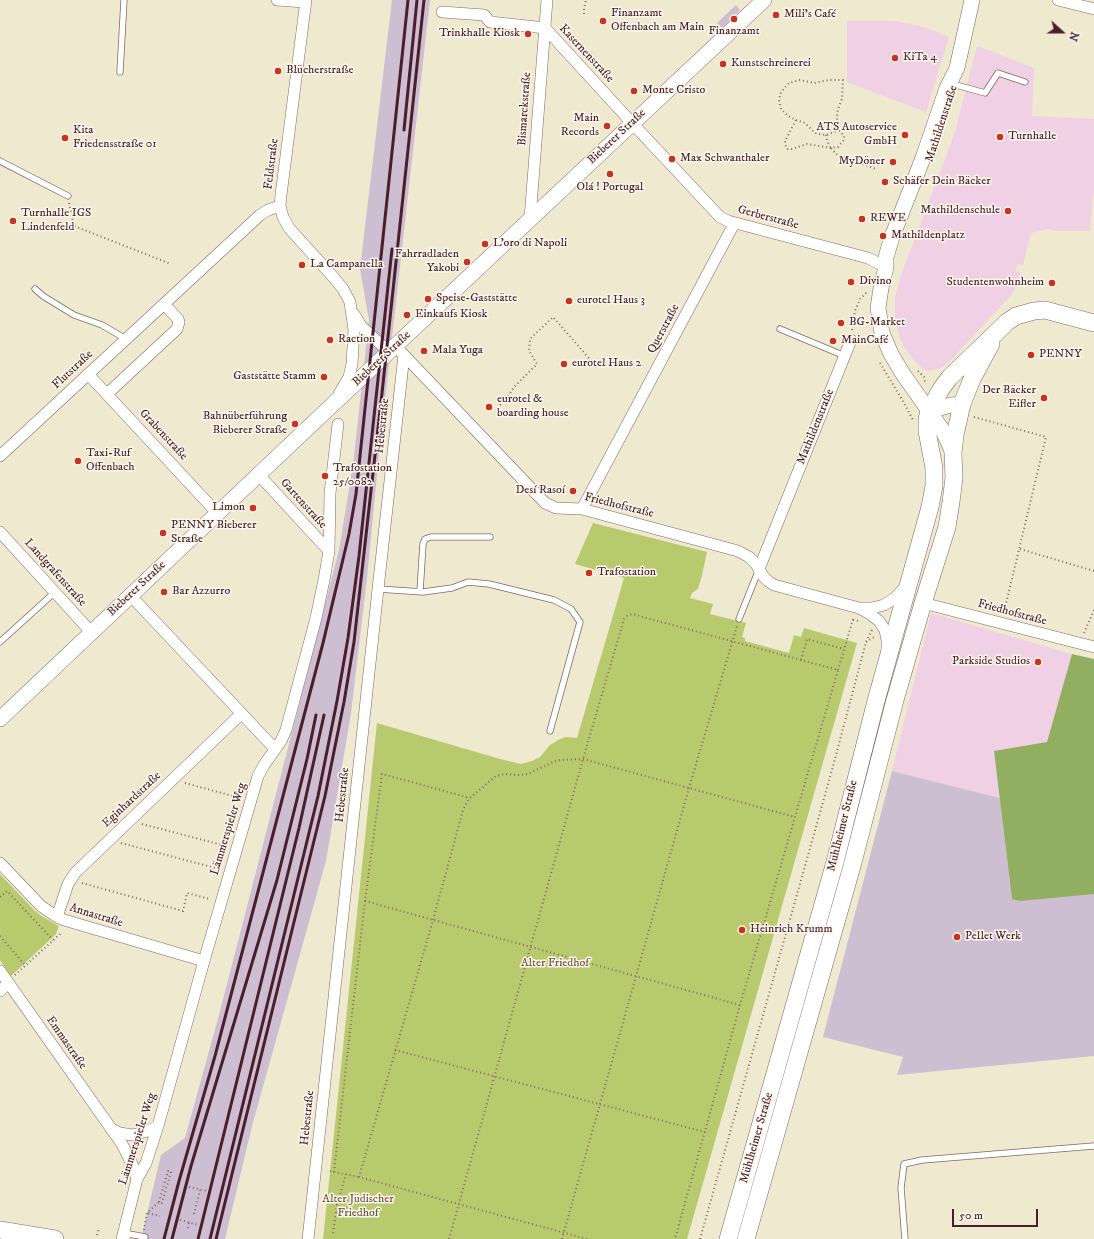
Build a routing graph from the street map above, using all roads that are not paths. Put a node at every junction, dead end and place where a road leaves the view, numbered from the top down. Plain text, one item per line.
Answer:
1 (124, 0) edge
2 (277, 0) edge
3 (547, 0) edge
4 (764, 0) edge
5 (972, 0) edge
6 (1058, 0) edge
7 (306, 1) edge
8 (1094, 9) edge
9 (442, 12) dead end
10 (545, 28) junction
11 (957, 68) junction
12 (120, 72) dead end
13 (1025, 82) dead end
14 (956, 85) junction
15 (632, 123) junction
16 (0, 161) edge
17 (68, 196) road end
18 (280, 206) junction
19 (530, 219) junction
20 (734, 224) junction
21 (886, 268) junction
22 (35, 289) dead end
23 (164, 304) junction
24 (351, 308) junction
25 (1094, 323) edge
26 (780, 330) dead end
27 (999, 330) junction
28 (126, 339) junction
29 (851, 340) road end
30 (396, 351) junction
31 (845, 356) junction
32 (88, 374) junction
33 (107, 394) junction
34 (329, 408) junction
35 (968, 408) junction
36 (929, 411) junction
37 (338, 424) dead end
38 (953, 453) junction
39 (0, 456) edge
40 (259, 475) junction
41 (582, 509) junction
42 (218, 514) junction
43 (0, 532) edge
44 (490, 537) dead end
45 (328, 551) junction
46 (759, 569) junction
47 (910, 583) junction
48 (378, 589) junction
49 (420, 591) junction
50 (55, 592) junction
51 (130, 596) junction
52 (923, 603) junction
53 (859, 608) junction
54 (739, 620) road end
55 (92, 632) junction
56 (0, 642) edge
57 (1094, 647) edge
58 (885, 667) junction
59 (242, 714) junction
60 (0, 719) edge
61 (550, 731) dead end
62 (275, 749) junction
63 (0, 863) edge
64 (61, 919) junction
65 (204, 961) junction
66 (0, 972) edge
67 (4, 987) edge
68 (158, 1126) junction
69 (112, 1129) junction
70 (1094, 1146) edge
71 (137, 1179) junction
72 (0, 1230) edge
73 (145, 1237) dead end
74 (56, 1239) edge
75 (122, 1239) edge
76 (126, 1239) edge
77 (308, 1239) edge
78 (728, 1239) edge
79 (746, 1239) edge
80 (905, 1239) edge

1 - 12 lane
2 - 7 street
3 - 10 street, Bismarckstraße
4 - 15 street, Bieberer Straße
5 - 11 street, Mathildenstraße
6 - 8 street
7 - 18 street, Feldstraße
9 - 10 street, Kasernenstraße
10 - 15 street, Kasernenstraße
10 - 19 street, Bismarckstraße
11 - 14 street, Mathildenstraße
11 - 21 street, Mathildenstraße
13 - 14 lane
14 - 21 street, Mathildenstraße
15 - 19 street, Bieberer Straße
15 - 20 street, Gerberstraße
16 - 17 lane
18 - 23 street, Flutstraße
18 - 24 street, Feldstraße
19 - 30 street, Bieberer Straße
20 - 21 street, Gerberstraße
20 - 41 street, Querstraße
21 - 36 street, Mathildenstraße
22 - 28 lane
23 - 28 street, Flutstraße
23 - 33 street
24 - 30 street, Feldstraße
24 - 34 street, Feldstraße
25 - 27 main road
26 - 31 lane
27 - 35 main road, Mühlheimer Straße
27 - 36 main road
28 - 32 street, Flutstraße
29 - 31 street, Mathildenstraße
30 - 34 street, Bieberer Straße
30 - 41 street, Friedhofstraße
30 - 48 street, Hebestraße
31 - 46 street, Mathildenstraße
32 - 33 street, Grabenstraße
32 - 39 street, Flutstraße
33 - 42 street, Grabenstraße
34 - 40 street, Bieberer Straße
35 - 36 street
35 - 38 main road, Mühlheimer Straße
36 - 38 street, Mathildenstraße
36 - 47 main road, Mühlheimer Straße
37 - 45 street, Lämmerspieler Weg
38 - 52 main road, Mühlheimer Straße
40 - 42 street, Bieberer Straße
40 - 45 street, Gartenstraße
41 - 46 street, Friedhofstraße
42 - 51 street, Bieberer Straße
43 - 50 street, Landgrafenstraße
44 - 49 lane
45 - 62 street, Lämmerspieler Weg
46 - 53 street, Friedhofstraße
46 - 54 lane
47 - 53 street, Friedhofstraße
47 - 58 main road, Mühlheimer Straße
48 - 49 lane
48 - 77 street, Hebestraße
49 - 61 lane
50 - 55 street, Landgrafenstraße
50 - 56 lane
51 - 55 street, Bieberer Straße
51 - 59 street
52 - 57 street, Friedhofstraße
52 - 79 main road, Mühlheimer Straße
53 - 58 street, Friedhofstraße
55 - 60 street, Bieberer Straße
58 - 78 main road, Mühlheimer Straße
59 - 62 street
59 - 64 street, Eginhardstraße
62 - 65 street, Lämmerspieler Weg
63 - 64 street, Annastraße
64 - 65 street, Annastraße
65 - 68 street, Lämmerspieler Weg
66 - 67 street, Emmastraße
67 - 69 street, Emmastraße
68 - 69 street
68 - 71 street, Lämmerspieler Weg
69 - 71 street, Emmastraße
70 - 80 lane
71 - 75 street, Lämmerspieler Weg
72 - 74 main road
73 - 76 lane

